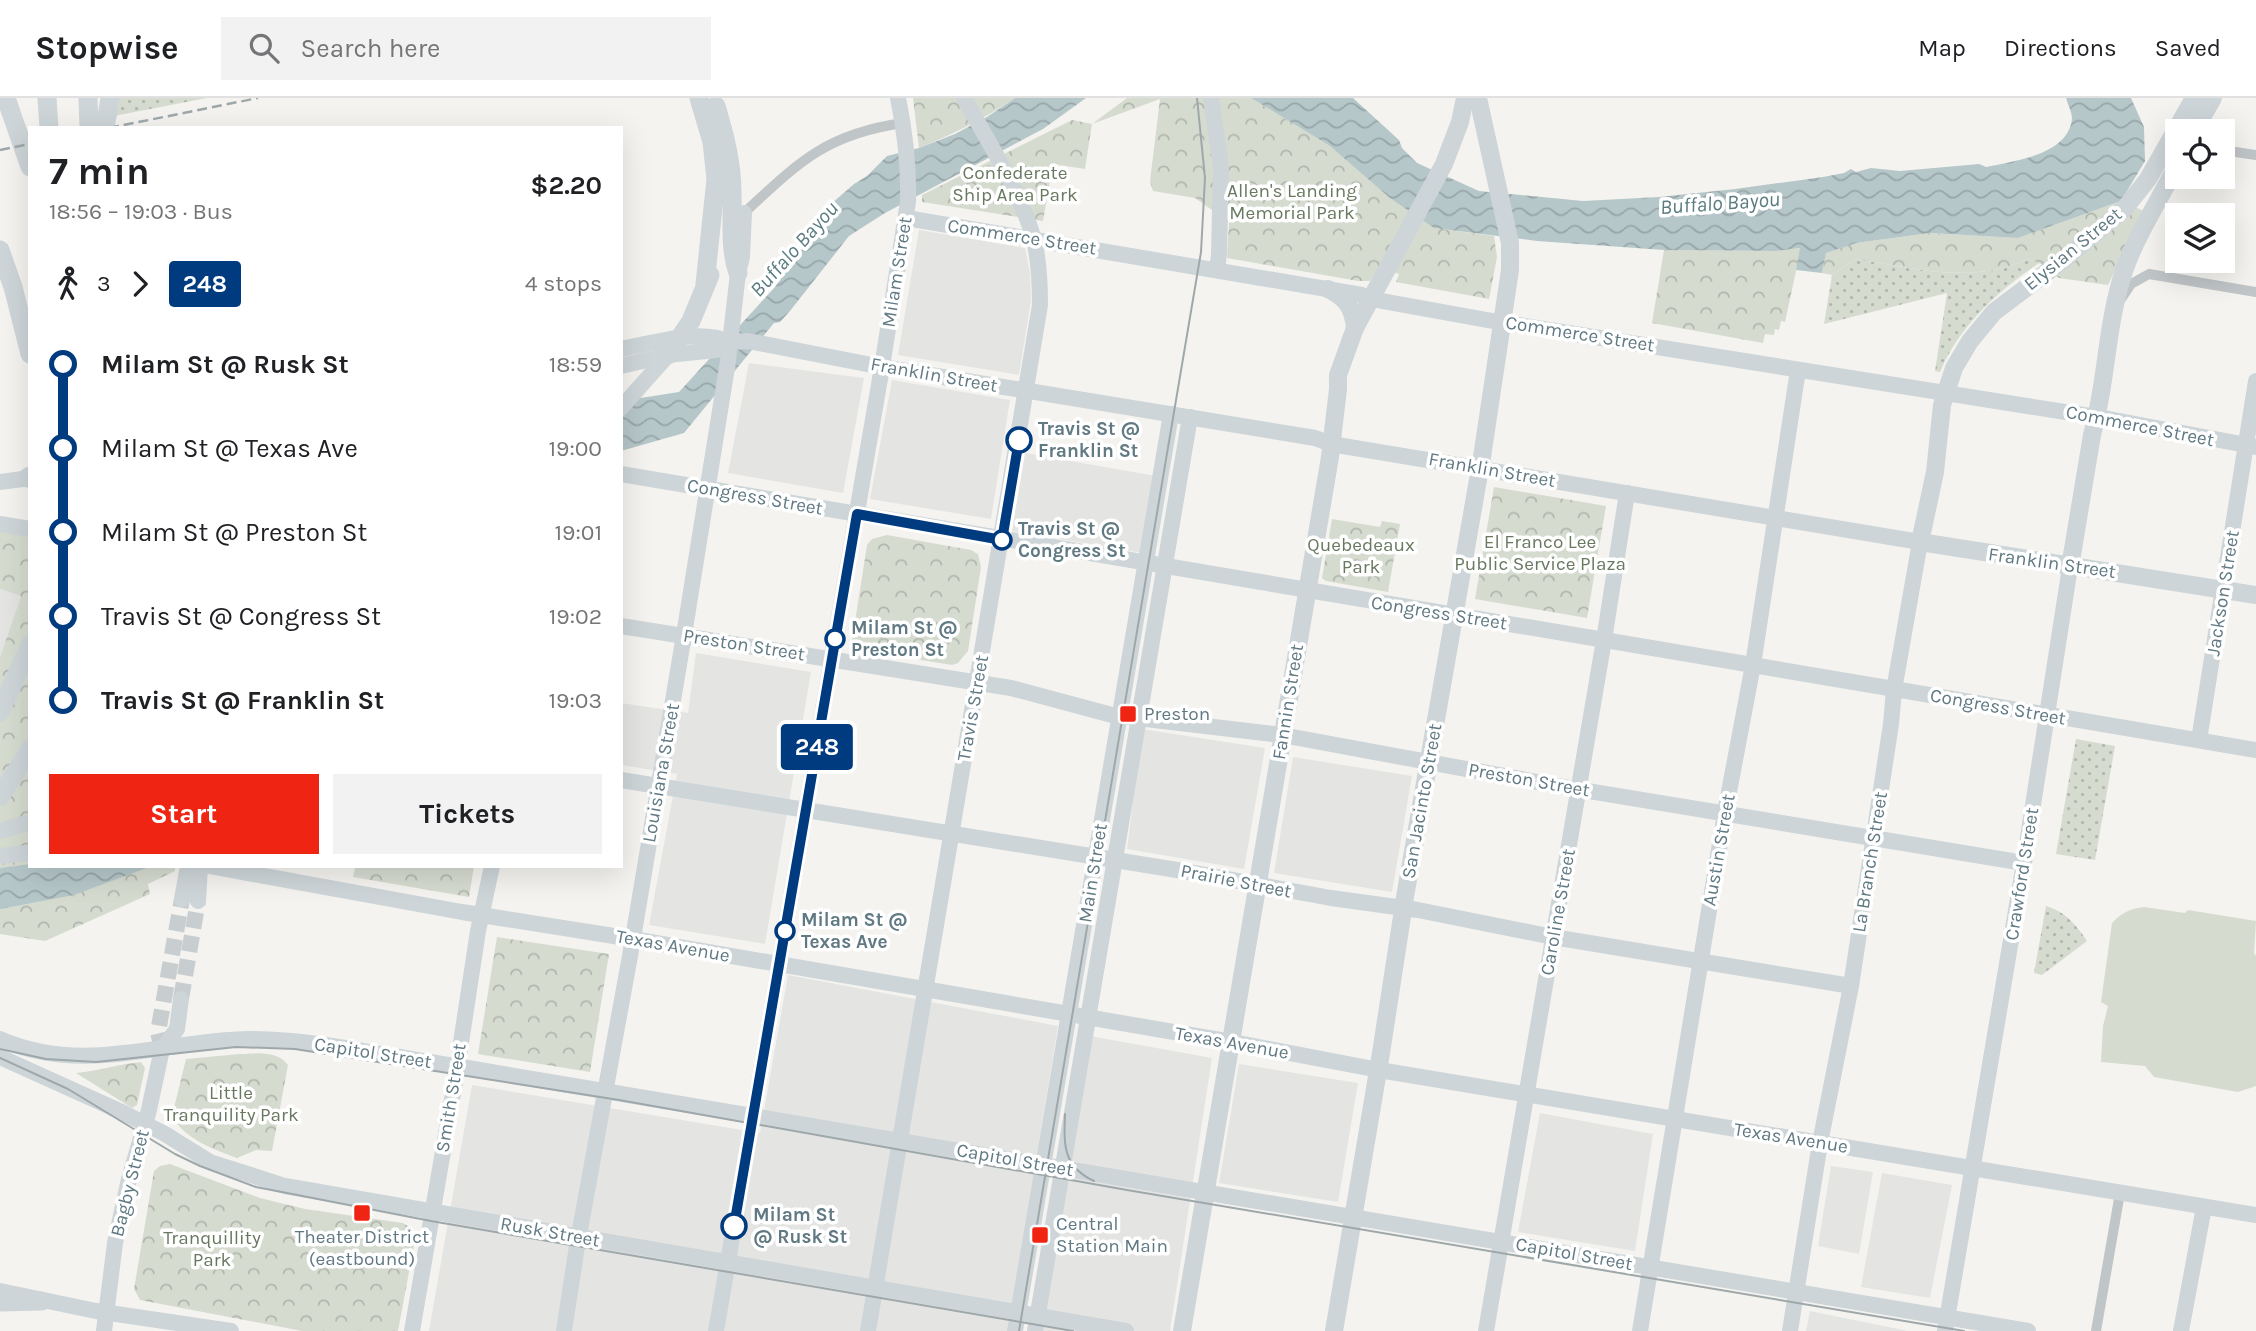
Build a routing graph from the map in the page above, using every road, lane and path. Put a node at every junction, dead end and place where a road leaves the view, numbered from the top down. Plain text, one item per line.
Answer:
1 (6, 98) edge
2 (47, 98) edge
3 (88, 98) edge
4 (110, 98) edge
5 (699, 98) edge
6 (713, 98) edge
7 (724, 98) edge
8 (898, 98) edge
9 (905, 98) edge
10 (964, 98) edge
11 (1211, 98) edge
12 (1465, 98) edge
13 (1478, 98) edge
14 (2194, 98) edge
15 (2213, 98) edge
16 (2189, 119) edge
17 (2195, 119) edge
18 (48, 126) edge
19 (89, 126) edge
20 (105, 126) edge
21 (904, 131) junction
22 (2235, 152) edge
23 (2256, 155) edge
24 (2165, 157) edge
25 (28, 161) edge
26 (2165, 188) edge
27 (738, 214) junction
28 (906, 218) junction
29 (1033, 239) junction
30 (732, 244) junction
31 (0, 250) edge
32 (1209, 269) junction
33 (738, 273) joint
34 (705, 279) junction
35 (1328, 289) junction
36 (2256, 292) edge
37 (1371, 299) junction
38 (2115, 308) junction
39 (1503, 322) junction
40 (1355, 328) junction
41 (681, 338) junction
42 (730, 342) junction
43 (28, 346) edge
44 (623, 349) edge
45 (668, 355) junction
46 (627, 365) edge
47 (882, 366) junction
48 (1798, 370) junction
49 (2256, 381) edge
50 (1027, 390) junction
51 (1946, 393) junction
52 (623, 406) edge
53 (1171, 414) junction
54 (1190, 417) junction
55 (2097, 417) junction
56 (1331, 444) junction
57 (2250, 446) edge
58 (1480, 468) junction
59 (623, 474) edge
60 (28, 477) edge
61 (0, 482) edge
62 (708, 489) junction
63 (1627, 493) junction
64 (857, 514) junction
65 (1775, 518) junction
66 (0, 524) edge
67 (28, 529) edge
68 (1002, 540) junction
69 (1920, 542) junction
70 (1145, 564) junction
71 (1165, 567) junction
72 (2070, 567) junction
73 (2223, 589) junction
74 (1307, 591) junction
75 (2256, 595) edge
76 (1456, 615) junction
77 (623, 626) edge
78 (684, 635) junction
79 (1604, 640) junction
80 (28, 650) edge
81 (832, 659) junction
82 (1753, 665) junction
83 (978, 682) junction
84 (1894, 690) junction
85 (0, 712) edge
86 (2048, 715) junction
87 (1120, 716) junction
88 (1139, 718) junction
89 (1282, 735) junction
90 (2199, 740) junction
91 (2256, 750) edge
92 (28, 752) edge
93 (1429, 761) junction
94 (623, 780) edge
95 (659, 786) junction
96 (1578, 789) junction
97 (0, 797) edge
98 (806, 809) junction
99 (1725, 813) junction
100 (28, 823) edge
101 (0, 831) edge
102 (952, 834) junction
103 (1874, 838) junction
104 (28, 853) edge
105 (0, 856) edge
106 (1096, 857) junction
107 (1115, 860) junction
108 (2024, 863) junction
109 (188, 868) edge
110 (199, 868) edge
111 (218, 868) edge
112 (492, 868) edge
113 (1258, 885) junction
114 (1404, 908) junction
115 (482, 915) junction
116 (1553, 937) junction
117 (633, 939) junction
118 (1701, 961) junction
119 (779, 964) junction
120 (1851, 986) junction
121 (926, 990) junction
122 (181, 999) tunnel mouth
123 (1069, 1015) junction
124 (1089, 1018) junction
125 (0, 1039) edge
126 (1232, 1042) junction
127 (162, 1049) junction
128 (0, 1057) edge
129 (456, 1066) junction
130 (1379, 1070) junction
131 (605, 1091) junction
132 (1527, 1094) junction
133 (753, 1116) junction
134 (1675, 1119) junction
135 (145, 1124) junction
136 (900, 1141) junction
137 (1819, 1143) junction
138 (1043, 1165) junction
139 (1063, 1168) junction
140 (1972, 1168) junction
141 (1205, 1192) junction
142 (2120, 1193) junction
143 (2204, 1207) junction
144 (433, 1212) junction
145 (2256, 1215) edge
146 (1353, 1217) junction
147 (579, 1237) junction
148 (1501, 1242) junction
149 (728, 1263) junction
150 (1650, 1267) junction
151 (876, 1288) junction
152 (0, 1291) edge
153 (1797, 1292) junction
154 (42, 1301) junction
155 (0, 1302) edge
156 (107, 1312) junction
157 (1018, 1312) junction
158 (1037, 1324) edge
159 (1946, 1324) edge
160 (104, 1331) edge
161 (231, 1331) edge
162 (412, 1331) edge
163 (564, 1331) edge
164 (716, 1331) edge
165 (868, 1331) edge
166 (1015, 1331) edge
167 (1126, 1331) edge
168 (1182, 1331) edge
169 (1334, 1331) edge
170 (1486, 1331) edge
171 (1640, 1331) edge
172 (1790, 1331) edge
173 (2028, 1331) edge
174 (2096, 1331) edge
175 (2181, 1331) edge

1 - 25 highway
2 - 18 highway
3 - 19 highway
4 - 20 highway
5 - 34 highway
6 - 27 highway
7 - 27 highway
8 - 21 street, Milam Street
9 - 21 street, Milam Street
10 - 29 street, Travis Street
11 - 32 street
12 - 37 main road, Fannin Street
13 - 39 main road, San Jacinto Street
14 - 16 main road, Elysian Street
15 - 17 main road, Elysian Street
21 - 27 street
21 - 28 street, Milam Street
22 - 23 street
24 - 51 main road, Elysian Street
26 - 38 main road, Elysian Street
27 - 30 highway
27 - 30 street
28 - 29 street, Commerce Street
28 - 47 street, Milam Street
29 - 32 street, Commerce Street
29 - 50 street, Travis Street
30 - 33 highway
30 - 34 highway
31 - 43 highway
32 - 35 street, Commerce Street
33 - 42 street, Louisiana Street
34 - 41 highway
35 - 37 street, Commerce Street
35 - 40 main road
36 - 38 street, Elysian Street
37 - 39 street, Commerce Street
37 - 40 main road, Fannin Street
38 - 55 main road, Elysian Street
39 - 48 street, Commerce Street
39 - 58 main road, San Jacinto Street
40 - 56 main road, Fannin Street
41 - 42 street, Franklin Street
41 - 44 street, Franklin Street
41 - 45 highway
42 - 45 street, Franklin Street
42 - 47 street, Franklin Street
42 - 62 street, Louisiana Street
45 - 46 street, Franklin Street
45 - 52 street
47 - 50 street, Franklin Street
47 - 64 street, Milam Street
48 - 51 street, Commerce Street
48 - 65 street, Austin Street
49 - 57 street, Jackson Street
50 - 53 street, Franklin Street
50 - 68 street, Travis Street
51 - 55 street, Commerce Street
51 - 69 main road, La Branch Street
53 - 54 street, Franklin Street
53 - 70 street, Main Street
54 - 56 street, Franklin Street
54 - 71 street, Main Street
55 - 57 street, Commerce Street
55 - 72 main road, Crawford Street
56 - 58 street, Franklin Street
56 - 74 main road, Fannin Street
57 - 73 street, Jackson Street
58 - 63 street, Franklin Street
58 - 76 main road, San Jacinto Street
59 - 62 street, Congress Street
60 - 61 street
62 - 64 street, Congress Street
62 - 78 street, Louisiana Street
63 - 65 street, Franklin Street
63 - 79 street, Caroline Street
64 - 68 street, Congress Street
64 - 81 street, Milam Street
65 - 69 street, Franklin Street
65 - 82 street, Austin Street
66 - 67 street
68 - 70 street, Congress Street
68 - 83 street, Travis Street
69 - 72 main road, Franklin Street
69 - 84 street, La Branch Street
70 - 71 street, Congress Street
70 - 87 street, Main Street
71 - 74 street, Congress Street
71 - 88 street, Main Street
72 - 73 main road, Franklin Street
72 - 86 street, Crawford Street
73 - 75 main road, Franklin Street
73 - 90 street, Jackson Street
74 - 76 street, Congress Street
74 - 89 main road, Fannin Street
76 - 79 street, Congress Street
76 - 93 main road, San Jacinto Street
77 - 78 street, Preston Street
78 - 81 street, Preston Street
78 - 95 street, Louisiana Street
79 - 82 street, Congress Street
79 - 96 street, Caroline Street
80 - 85 highway
81 - 83 street, Preston Street
81 - 98 street, Milam Street
82 - 84 street, Congress Street
82 - 99 street, Austin Street
83 - 87 street, Preston Street
83 - 102 street, Travis Street
84 - 86 street, Congress Street
84 - 103 street, La Branch Street
86 - 90 street, Congress Street
86 - 108 street, Crawford Street
87 - 88 street, Preston Street
87 - 106 street, Main Street
88 - 89 street, Preston Street
88 - 107 street, Main Street
89 - 93 street, Preston Street
89 - 113 main road, Fannin Street
90 - 91 street, Congress Street
92 - 97 highway
93 - 96 street, Preston Street
93 - 114 main road, San Jacinto Street
94 - 95 street, Prairie Street
95 - 98 street, Prairie Street
95 - 117 street, Louisiana Street
96 - 99 street, Preston Street
96 - 116 street, Caroline Street
98 - 102 street, Prairie Street
98 - 119 street, Milam Street
99 - 103 street, Preston Street
99 - 118 street, Austin Street
100 - 101 street
102 - 106 street, Prairie Street
102 - 121 street, Travis Street
103 - 108 street, Preston Street
103 - 120 street, La Branch Street
104 - 105 street
106 - 107 street, Prairie Street
106 - 123 street, Main Street
107 - 113 street, Prairie Street
107 - 124 street, Main Street
108 - 140 street, Crawford Street
109 - 110 street
111 - 115 street, Texas Avenue
112 - 115 street, Smith Street
113 - 114 street, Prairie Street
113 - 126 main road, Fannin Street
114 - 116 street, Prairie Street
114 - 130 main road, San Jacinto Street
115 - 117 street, Texas Avenue
115 - 129 street, Smith Street
116 - 118 street, Prairie Street
116 - 132 street, Caroline Street
117 - 119 street, Texas Avenue
117 - 131 street, Louisiana Street
118 - 120 street, Prairie Street
118 - 134 street, Austin Street
119 - 121 street, Texas Avenue
119 - 133 street, Milam Street
120 - 137 street, La Branch Street
121 - 123 street, Texas Avenue
121 - 136 street, Travis Street
122 - 127 street, Bagby Street
123 - 124 street, Texas Avenue
123 - 138 street, Main Street
124 - 126 street, Texas Avenue
124 - 139 street, Main Street
125 - 127 street, Capitol Street
126 - 130 street, Texas Avenue
126 - 141 main road, Fannin Street
127 - 129 street, Capitol Street
127 - 135 street, Bagby Street
128 - 135 street, Rusk Street
129 - 131 street, Capitol Street
129 - 144 street, Smith Street
130 - 132 street, Texas Avenue
130 - 146 main road, San Jacinto Street
131 - 133 street, Capitol Street
131 - 147 street, Louisiana Street
132 - 134 street, Texas Avenue
132 - 148 street, Caroline Street
133 - 136 street, Capitol Street
133 - 149 street, Milam Street
134 - 137 street, Texas Avenue
134 - 150 street, Austin Street
135 - 144 street, Rusk Street
135 - 156 street, Bagby Street
136 - 138 street, Capitol Street
136 - 151 street, Travis Street
137 - 140 street, Texas Avenue
137 - 153 street, La Branch Street
138 - 139 street, Capitol Street
138 - 157 street, Main Street
139 - 141 street, Capitol Street
139 - 158 street, Main Street
140 - 142 street, Texas Avenue
140 - 159 street, Crawford Street
141 - 146 street, Capitol Street
141 - 168 main road, Fannin Street
142 - 143 street, Texas Avenue
142 - 174 street
143 - 145 street, Texas Avenue
143 - 175 street
144 - 147 street, Rusk Street
144 - 162 street, Smith Street
146 - 148 street, Capitol Street
146 - 169 main road, San Jacinto Street
147 - 149 street, Rusk Street
147 - 163 street, Louisiana Street
148 - 150 street, Capitol Street
148 - 170 street, Caroline Street
149 - 151 street, Rusk Street
149 - 164 street, Milam Street
150 - 153 street, Capitol Street
150 - 171 street, Austin Street
151 - 157 street, Rusk Street
151 - 165 street, Travis Street
152 - 154 street
153 - 159 street, Capitol Street
153 - 172 street, La Branch Street
154 - 155 highway
154 - 156 street
156 - 160 street, Bagby Street
156 - 161 street
157 - 158 street, Rusk Street
157 - 166 street, Main Street
158 - 167 street, Rusk Street
159 - 173 street, Capitol Street

